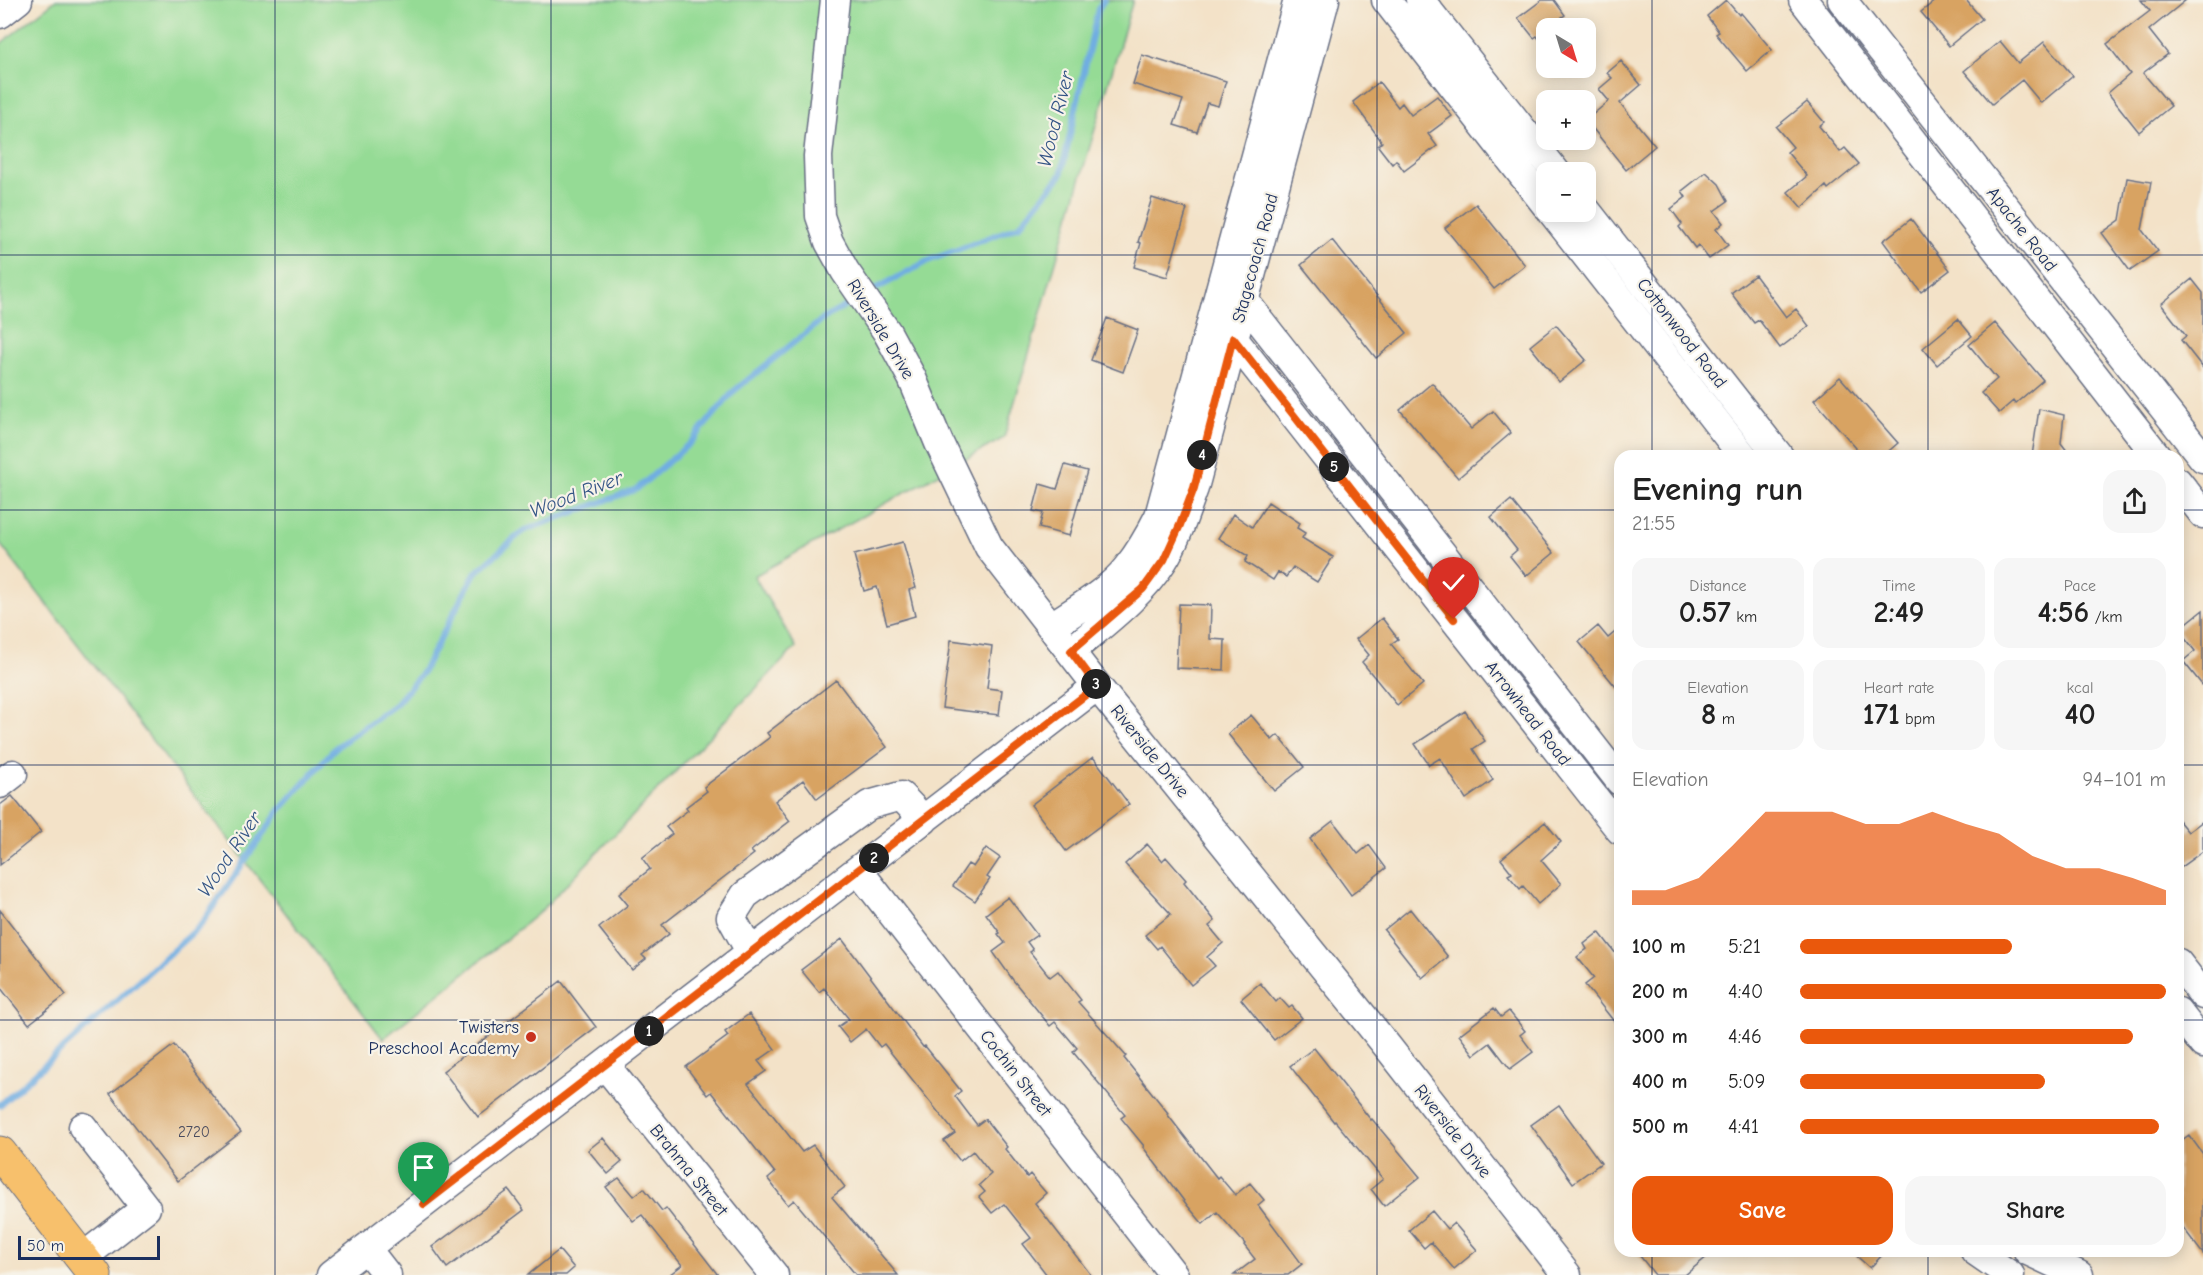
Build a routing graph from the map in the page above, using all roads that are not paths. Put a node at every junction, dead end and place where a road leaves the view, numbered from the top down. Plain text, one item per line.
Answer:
1 (18, 0) edge
2 (835, 0) edge
3 (1298, 0) edge
4 (1325, 0) edge
5 (1386, 0) edge
6 (1420, 0) edge
7 (1803, 0) edge
8 (1842, 0) edge
9 (0, 14) edge
10 (1548, 162) edge
11 (1536, 192) edge
12 (1560, 222) edge
13 (1595, 222) edge
14 (1224, 274) junction
15 (1244, 300) junction
16 (1213, 312) junction
17 (1233, 338) junction
18 (1738, 450) edge
19 (1774, 450) edge
20 (2152, 450) edge
21 (2203, 458) edge
22 (2184, 490) edge
23 (2203, 514) edge
24 (1052, 626) junction
25 (1071, 651) junction
26 (1097, 686) junction
27 (1614, 774) edge
28 (924, 820) junction
29 (1614, 822) edge
30 (858, 870) junction
31 (751, 953) junction
32 (2184, 971) edge
33 (2203, 995) edge
34 (2184, 1020) edge
35 (2203, 1044) edge
36 (605, 1065) junction
37 (83, 1127) dead end
38 (0, 1153) edge
39 (366, 1248) junction
40 (1984, 1257) edge
41 (2041, 1257) edge
42 (88, 1267) edge
43 (331, 1275) edge
44 (387, 1275) edge
45 (774, 1275) edge
46 (1174, 1275) edge
47 (1567, 1275) edge
48 (2010, 1275) edge
49 (2079, 1275) edge

1 - 9 street
2 - 24 street, Riverside Drive
3 - 14 street, Stagecoach Road
4 - 15 street, Stagecoach Road
5 - 11 street
6 - 10 street
7 - 20 street, Apache Road
8 - 21 street, Apache Road
12 - 18 street, Cottonwood Road
13 - 19 street, Cottonwood Road
14 - 15 street, Arrowhead Road
14 - 16 street, Stagecoach Road
15 - 17 street, Stagecoach Road
15 - 27 street, Arrowhead Road
16 - 17 street, Arrowhead Road
16 - 24 street, Stagecoach Road
17 - 25 street, Stagecoach Road
17 - 29 street, Arrowhead Road
22 - 23 street
24 - 25 street, Riverside Drive
25 - 26 street, Riverside Drive
26 - 28 street
26 - 47 street, Riverside Drive
28 - 30 street
28 - 31 street
30 - 31 street
30 - 46 street, Cochin Street
31 - 36 street
32 - 33 street
34 - 35 street
36 - 39 street
36 - 45 street, Brahma Street
37 - 42 street
38 - 42 main road
39 - 43 street
39 - 44 street
40 - 48 street
41 - 49 street

